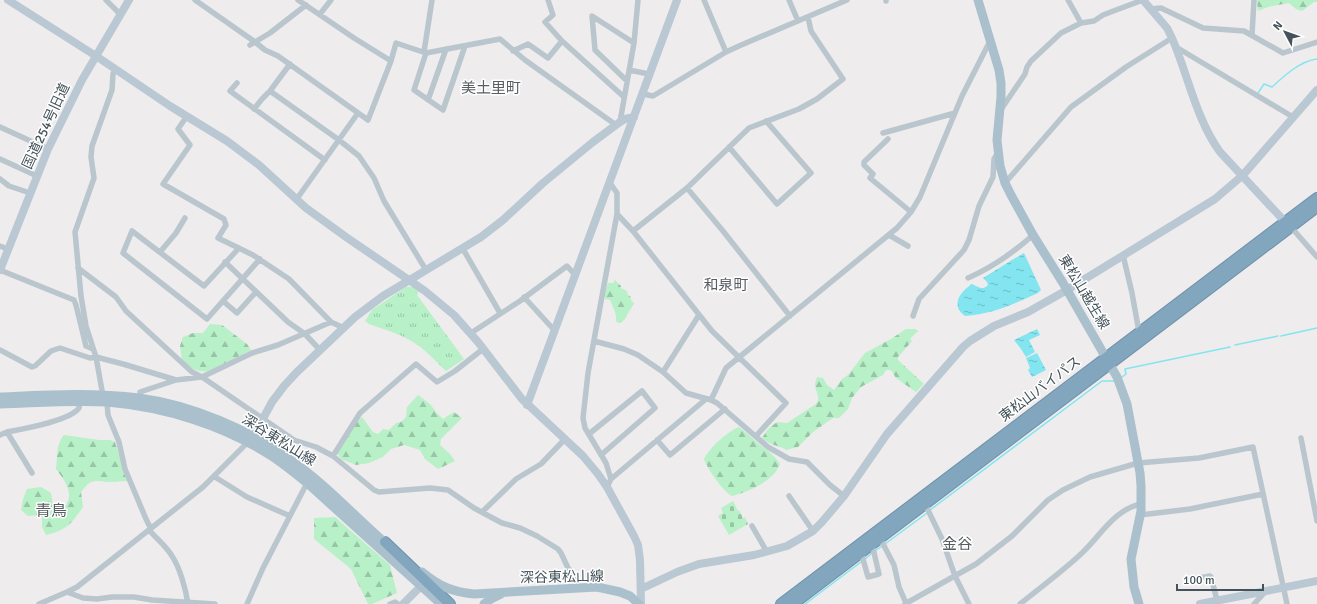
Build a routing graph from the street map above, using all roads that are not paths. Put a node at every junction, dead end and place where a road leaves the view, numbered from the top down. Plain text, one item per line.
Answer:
1 (8, 0) edge
2 (106, 0) edge
3 (130, 0) edge
4 (195, 0) edge
5 (298, 0) edge
6 (331, 0) edge
7 (432, 0) edge
8 (548, 0) edge
9 (638, 0) edge
10 (677, 0) edge
11 (704, 0) edge
12 (789, 0) edge
13 (847, 0) edge
14 (978, 0) edge
15 (1068, 0) edge
16 (1143, 0) edge
17 (1254, 0) edge
18 (306, 5) junction
19 (1151, 9) junction
20 (320, 14) junction
21 (121, 15) junction
22 (808, 17) junction
23 (798, 21) junction
24 (1081, 23) junction
25 (1252, 35) junction
26 (1172, 38) junction
27 (990, 40) junction
28 (562, 41) junction
29 (1317, 42) edge
30 (634, 43) junction
31 (252, 44) junction
32 (465, 46) junction
33 (1176, 47) junction
34 (446, 49) junction
35 (513, 51) junction
36 (425, 52) junction
37 (726, 52) junction
38 (96, 56) junction
39 (391, 61) junction
40 (290, 64) junction
41 (115, 69) junction
42 (629, 70) junction
43 (649, 74) junction
44 (627, 81) junction
45 (237, 82) dead end
46 (1317, 90) edge
47 (270, 91) junction
48 (643, 94) junction
49 (624, 96) junction
50 (428, 100) junction
51 (254, 109) junction
52 (1000, 112) junction
53 (358, 113) junction
54 (955, 113) junction
55 (187, 116) junction
56 (634, 117) junction
57 (1293, 117) junction
58 (766, 121) junction
59 (618, 124) junction
60 (0, 127) edge
61 (883, 133) dead end
62 (888, 139) dead end
63 (339, 140) junction
64 (729, 147) junction
65 (48, 149) junction
66 (998, 152) junction
67 (0, 159) edge
68 (325, 160) junction
69 (1242, 175) junction
70 (37, 176) junction
71 (0, 179) edge
72 (610, 183) junction
73 (1005, 183) junction
74 (687, 188) junction
75 (30, 193) junction
76 (1317, 198) edge
77 (296, 200) junction
78 (1317, 207) edge
79 (911, 212) junction
80 (617, 214) junction
81 (185, 218) dead end
82 (1288, 224) junction
83 (633, 231) junction
84 (888, 235) junction
85 (1033, 235) junction
86 (908, 246) dead end
87 (4, 247) edge
88 (239, 248) junction
89 (463, 249) junction
90 (160, 252) junction
91 (1123, 256) junction
92 (1317, 258) edge
93 (260, 260) junction
94 (225, 262) junction
95 (78, 268) junction
96 (0, 270) edge
97 (426, 270) junction
98 (576, 276) junction
99 (968, 278) dead end
100 (243, 279) junction
101 (409, 280) junction
102 (1067, 290) junction
103 (256, 292) junction
104 (524, 297) junction
105 (223, 301) junction
106 (500, 313) junction
107 (699, 314) junction
108 (790, 316) junction
109 (913, 316) dead end
110 (331, 322) junction
111 (344, 328) junction
112 (555, 331) junction
113 (1139, 332) junction
114 (471, 333) junction
115 (305, 334) junction
116 (594, 341) junction
117 (93, 349) junction
118 (483, 349) junction
119 (0, 350) edge
120 (320, 350) junction
121 (96, 357) junction
122 (740, 358) junction
123 (1108, 360) junction
124 (663, 372) junction
125 (202, 377) junction
126 (176, 380) junction
127 (140, 392) dead end
128 (0, 397) edge
129 (105, 399) junction
130 (708, 399) junction
131 (80, 402) junction
132 (0, 404) edge
133 (527, 405) junction
134 (725, 409) junction
135 (262, 418) junction
136 (7, 432) junction
137 (589, 434) junction
138 (0, 435) edge
139 (756, 436) junction
140 (1301, 438) dead end
141 (565, 439) junction
142 (250, 440) junction
143 (657, 440) junction
144 (601, 455) junction
145 (332, 456) junction
146 (1138, 462) junction
147 (32, 473) dead end
148 (215, 477) junction
149 (611, 479) junction
150 (307, 483) junction
151 (607, 487) junction
152 (1263, 494) junction
153 (789, 496) dead end
154 (844, 496) junction
155 (1315, 497) edge
156 (925, 504) junction
157 (1141, 504) junction
158 (482, 512) junction
159 (1140, 515) junction
160 (290, 516) junction
161 (1317, 521) edge
162 (752, 526) dead end
163 (150, 529) junction
164 (813, 530) junction
165 (880, 538) junction
166 (385, 542) junction
167 (872, 544) junction
168 (767, 552) junction
169 (861, 552) junction
170 (955, 576) junction
171 (1188, 580) dead end
172 (1317, 581) edge
173 (421, 586) junction
174 (1283, 587) junction
175 (578, 588) junction
176 (640, 589) junction
177 (1266, 591) junction
178 (67, 592) junction
179 (506, 592) junction
180 (1217, 600) junction
181 (188, 603) edge
182 (39, 604) edge
183 (215, 604) edge
184 (247, 604) edge
185 (390, 604) edge
186 (398, 604) edge
187 (403, 604) edge
188 (441, 604) edge
189 (450, 604) edge
190 (484, 604) edge
191 (640, 604) edge
192 (781, 604) edge
193 (793, 604) edge
194 (905, 604) edge
195 (969, 604) edge
196 (1020, 604) edge
197 (1139, 604) edge
198 (1200, 604) edge
199 (1254, 604) edge
200 (1287, 604) edge

1 - 38 street
2 - 21 street
3 - 21 street, 国道254号旧道
4 - 31 street
5 - 18 street
6 - 20 street
7 - 36 street
8 - 28 street
9 - 30 street
10 - 43 street
11 - 37 street
12 - 23 street
13 - 22 street
14 - 27 main road, 東松山越生線
15 - 24 street
16 - 19 street
16 - 24 street
17 - 25 street
18 - 20 street
18 - 31 street
19 - 25 street
19 - 26 street
20 - 39 street
21 - 38 street, 国道254号旧道
22 - 23 street
22 - 58 street
23 - 37 street
24 - 52 street
25 - 29 street
26 - 33 street
26 - 73 street
27 - 52 main road, 東松山越生線
27 - 54 street
28 - 35 street
28 - 49 street
30 - 42 street
30 - 44 street
31 - 40 street
32 - 34 street
32 - 35 street
32 - 50 street
33 - 57 street
33 - 69 street
34 - 36 street
34 - 50 street
35 - 59 street
36 - 39 street
36 - 50 street
37 - 48 street
38 - 41 street
38 - 65 street, 国道254号旧道
39 - 53 street
40 - 47 street
40 - 53 street
41 - 55 street
41 - 95 street
42 - 43 street
42 - 44 street
43 - 48 street
44 - 49 street
45 - 51 street
46 - 57 street
47 - 51 street
47 - 63 street
48 - 56 street
49 - 59 street
51 - 68 street
52 - 66 main road, 東松山越生線
53 - 63 street
54 - 61 street
54 - 79 street
55 - 77 street
55 - 88 street
56 - 59 street
56 - 72 street
57 - 69 street
58 - 64 street
58 - 64 street
59 - 89 street
60 - 65 street
62 - 79 street
63 - 68 street
63 - 97 street
64 - 74 street
65 - 70 street, 国道254号旧道
66 - 73 main road, 東松山越生線
66 - 109 street
67 - 70 street
68 - 77 street
69 - 82 street
69 - 91 street
70 - 75 street, 国道254号旧道
71 - 75 street
72 - 80 street
72 - 98 street
73 - 85 main road, 東松山越生線
74 - 83 street
74 - 108 street
75 - 87 street, 国道254号旧道
76 - 82 highway, 東松山バイパス
77 - 101 street
78 - 82 highway, 東松山バイパス
79 - 84 street
80 - 83 street
80 - 116 street
81 - 90 street
82 - 92 street
82 - 113 highway, 東松山バイパス
82 - 123 highway, 東松山バイパス
83 - 107 street
84 - 86 street
84 - 108 street
85 - 99 street
85 - 102 main road, 東松山越生線
87 - 96 street, 国道254号旧道
88 - 93 street
88 - 94 street
89 - 97 street
89 - 106 street
90 - 94 street
90 - 105 street
91 - 102 street
91 - 113 street
93 - 100 street
93 - 110 street
94 - 100 street
95 - 117 street
95 - 125 street
96 - 117 street
97 - 101 street
98 - 104 street
98 - 112 street
100 - 103 street
100 - 105 street
101 - 111 street
101 - 114 street
102 - 123 main road, 東松山越生線
102 - 154 street
103 - 105 street
103 - 115 street
104 - 106 street
104 - 112 street
106 - 114 street
107 - 122 street
107 - 124 street
108 - 122 street
110 - 111 street
110 - 115 street
111 - 120 street
112 - 133 street
113 - 123 highway, 東松山バイパス
114 - 118 street
115 - 120 street
115 - 125 street
116 - 124 street
116 - 137 street
117 - 121 street
118 - 133 street
118 - 145 street
119 - 121 street
120 - 135 street
121 - 126 street
121 - 129 street
122 - 130 street
122 - 139 street
123 - 146 main road, 東松山越生線
123 - 156 highway, 東松山バイパス
123 - 192 highway, 東松山バイパス
124 - 130 street
125 - 126 street
125 - 135 street
126 - 127 street
128 - 129 main road, 深谷東松山線
129 - 131 main road, 深谷東松山線
129 - 142 main road, 深谷東松山線
129 - 163 street
130 - 134 street
130 - 143 street
131 - 132 main road, 深谷東松山線
131 - 136 street
133 - 141 street
134 - 139 street
134 - 143 street
135 - 142 street
135 - 145 street
136 - 138 street
136 - 147 street
137 - 144 street
137 - 144 street
139 - 154 street
140 - 155 street
141 - 151 street
141 - 158 street
142 - 148 street
142 - 150 main road, 深谷東松山線
142 - 166 main road, 深谷東松山線
143 - 149 street
144 - 149 street
145 - 158 street
146 - 152 street
146 - 157 main road, 東松山越生線
146 - 170 street
148 - 160 street
148 - 163 street
149 - 151 street
150 - 160 street
150 - 173 main road, 深谷東松山線
151 - 176 street
152 - 159 street
152 - 174 street
153 - 164 street
154 - 164 street
155 - 161 street
156 - 165 highway, 東松山バイパス
156 - 170 street
157 - 159 main road, 東松山越生線
157 - 196 street
158 - 175 street
159 - 197 main road, 東松山越生線
160 - 184 street
162 - 168 street
163 - 178 street
163 - 181 street
164 - 168 street
165 - 167 highway, 東松山バイパス
165 - 194 street
166 - 179 main road, 深谷東松山線
166 - 189 highway
167 - 169 highway, 東松山バイパス
167 - 169 street
168 - 176 street
169 - 193 highway, 東松山バイパス
170 - 194 street
170 - 195 street
171 - 180 street
172 - 174 street
173 - 187 street
173 - 188 main road, 深谷東松山線
174 - 177 street
174 - 200 street
175 - 179 main road, 深谷東松山線
175 - 191 main road, 深谷東松山線
176 - 191 street
177 - 180 street
177 - 199 street
178 - 181 street
178 - 182 street
179 - 190 main road, 深谷東松山線
180 - 198 street
181 - 183 street
185 - 186 street

